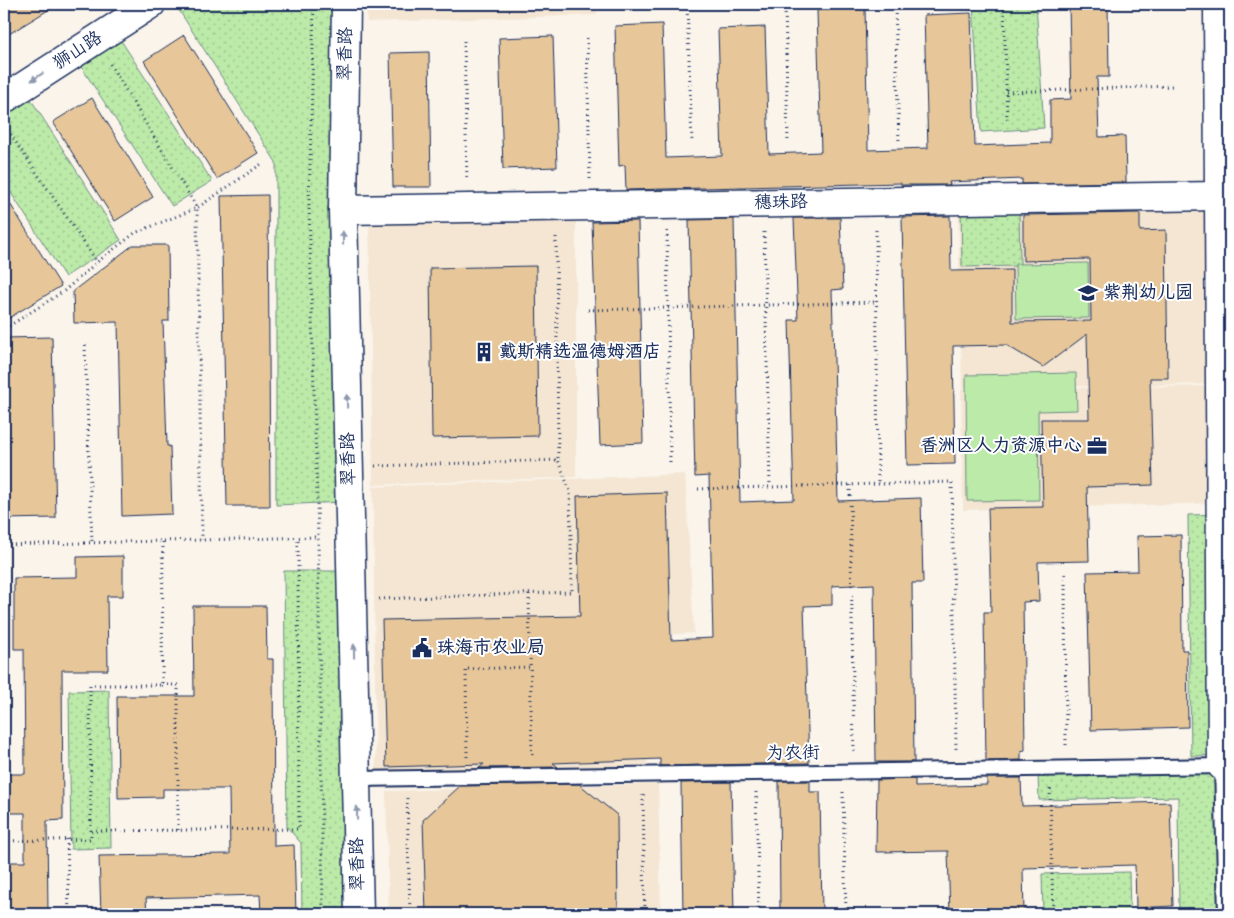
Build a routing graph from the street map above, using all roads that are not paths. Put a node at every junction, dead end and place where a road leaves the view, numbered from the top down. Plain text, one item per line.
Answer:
1 (151, 4) edge
2 (346, 4) edge
3 (1218, 4) edge
4 (4, 98) edge
5 (1219, 196) junction
6 (343, 210) junction
7 (1226, 766) edge
8 (357, 779) junction
9 (359, 914) edge
10 (1226, 914) edge

1 -> 4 street, 狮山路
2 - 6 street, 翠香路
3 - 5 street
5 - 6 street, 穗珠路
5 - 7 street
8 -> 6 street, 翠香路
7 - 8 lane, 为农街
7 - 10 lane
9 -> 8 street, 翠香路

